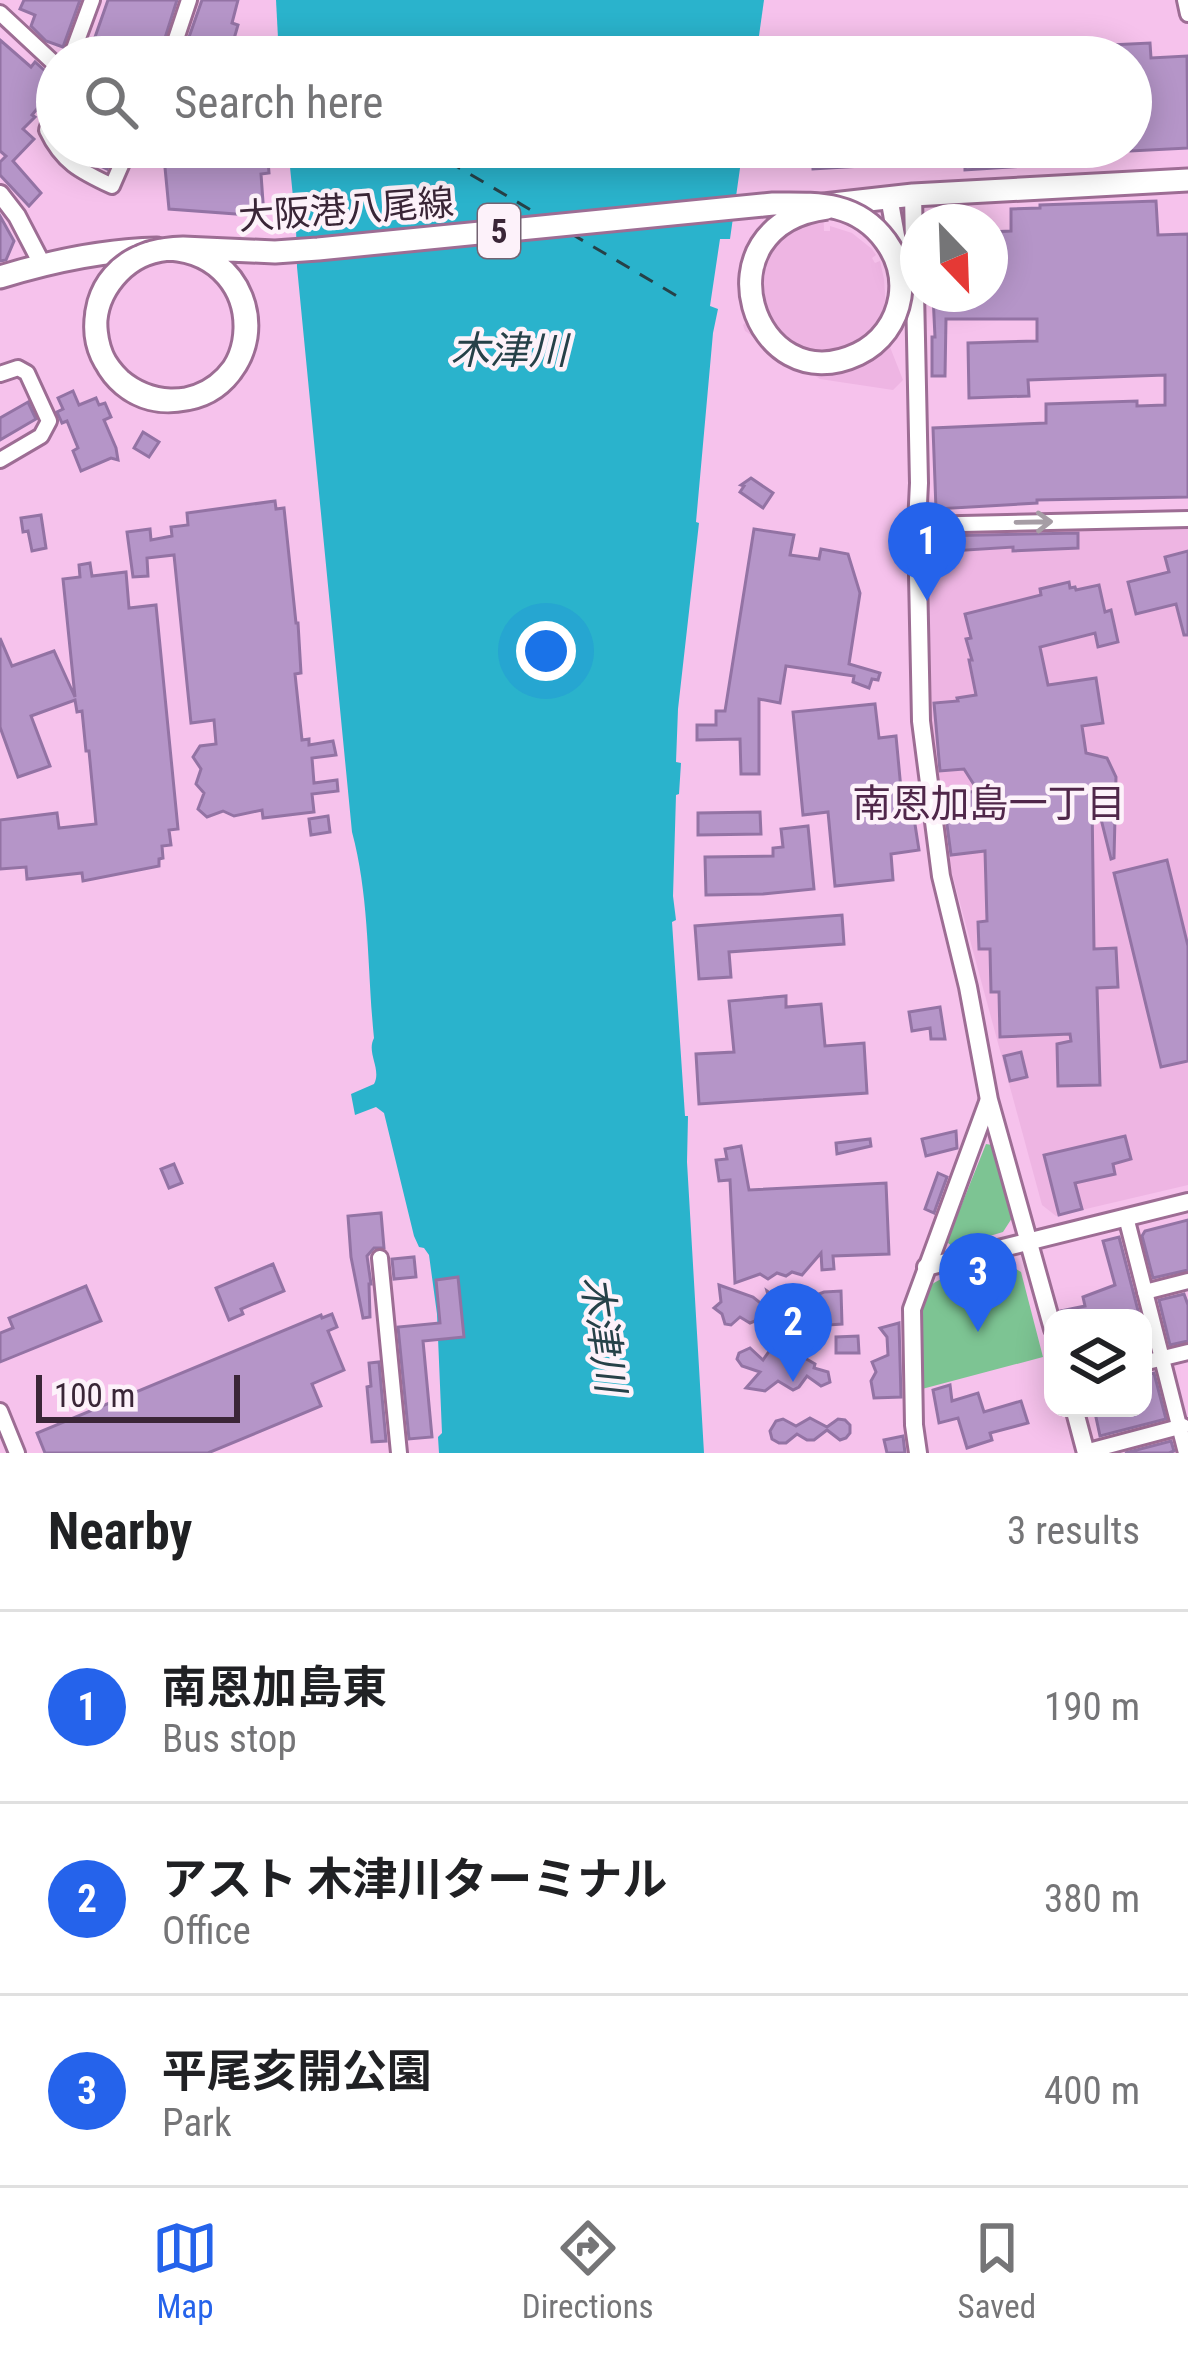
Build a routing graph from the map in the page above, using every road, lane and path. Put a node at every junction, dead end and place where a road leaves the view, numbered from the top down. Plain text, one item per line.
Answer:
1 (92, 0) edge
2 (189, 0) edge
3 (1185, 0) edge
4 (0, 13) edge
5 (1188, 14) edge
6 (79, 36) edge
7 (177, 36) edge
8 (36, 46) edge
9 (78, 168) edge
10 (120, 168) edge
11 (1188, 180) edge
12 (0, 194) edge
13 (913, 195) junction
14 (889, 197) junction
15 (42, 264) junction
16 (0, 277) edge
17 (916, 348) junction
18 (0, 374) edge
19 (0, 460) edge
20 (1188, 519) edge
21 (917, 525) junction
22 (989, 1100) junction
23 (1188, 1202) edge
24 (1126, 1217) junction
25 (1030, 1239) junction
26 (380, 1258) dead end
27 (926, 1267) junction
28 (1188, 1281) edge
29 (1145, 1292) junction
30 (1048, 1309) edge
31 (1188, 1352) edge
32 (1162, 1358) junction
33 (1152, 1361) edge
34 (0, 1411) edge
35 (1076, 1417) edge
36 (1184, 1426) edge
37 (1084, 1452) edge
38 (17, 1453) edge
39 (399, 1453) edge
40 (918, 1453) edge
41 (1186, 1453) edge

1 - 6 street
2 - 7 street
3 - 5 street
4 - 8 street
9 - 10 street
11 - 13 main road, 大阪港八尾線 / 5
12 - 15 street
13 - 14 main road, 大阪港八尾線 / 5
13 - 17 street
14 - 15 main road, 大阪港八尾線 / 5, bridge
14 - 17 street
15 - 16 main road, 大阪港八尾線 / 5
17 - 21 street
18 - 19 street
21 -> 20 street
21 - 22 street
22 - 25 street
22 - 27 street
23 - 24 street
24 - 25 street
24 - 29 street
25 - 27 street
25 - 30 street
26 - 39 street
27 - 40 street
28 - 29 street
29 - 32 street
31 - 32 street
32 - 33 street
32 - 36 street
34 - 38 street
35 - 37 street
36 - 37 street
36 - 41 street

